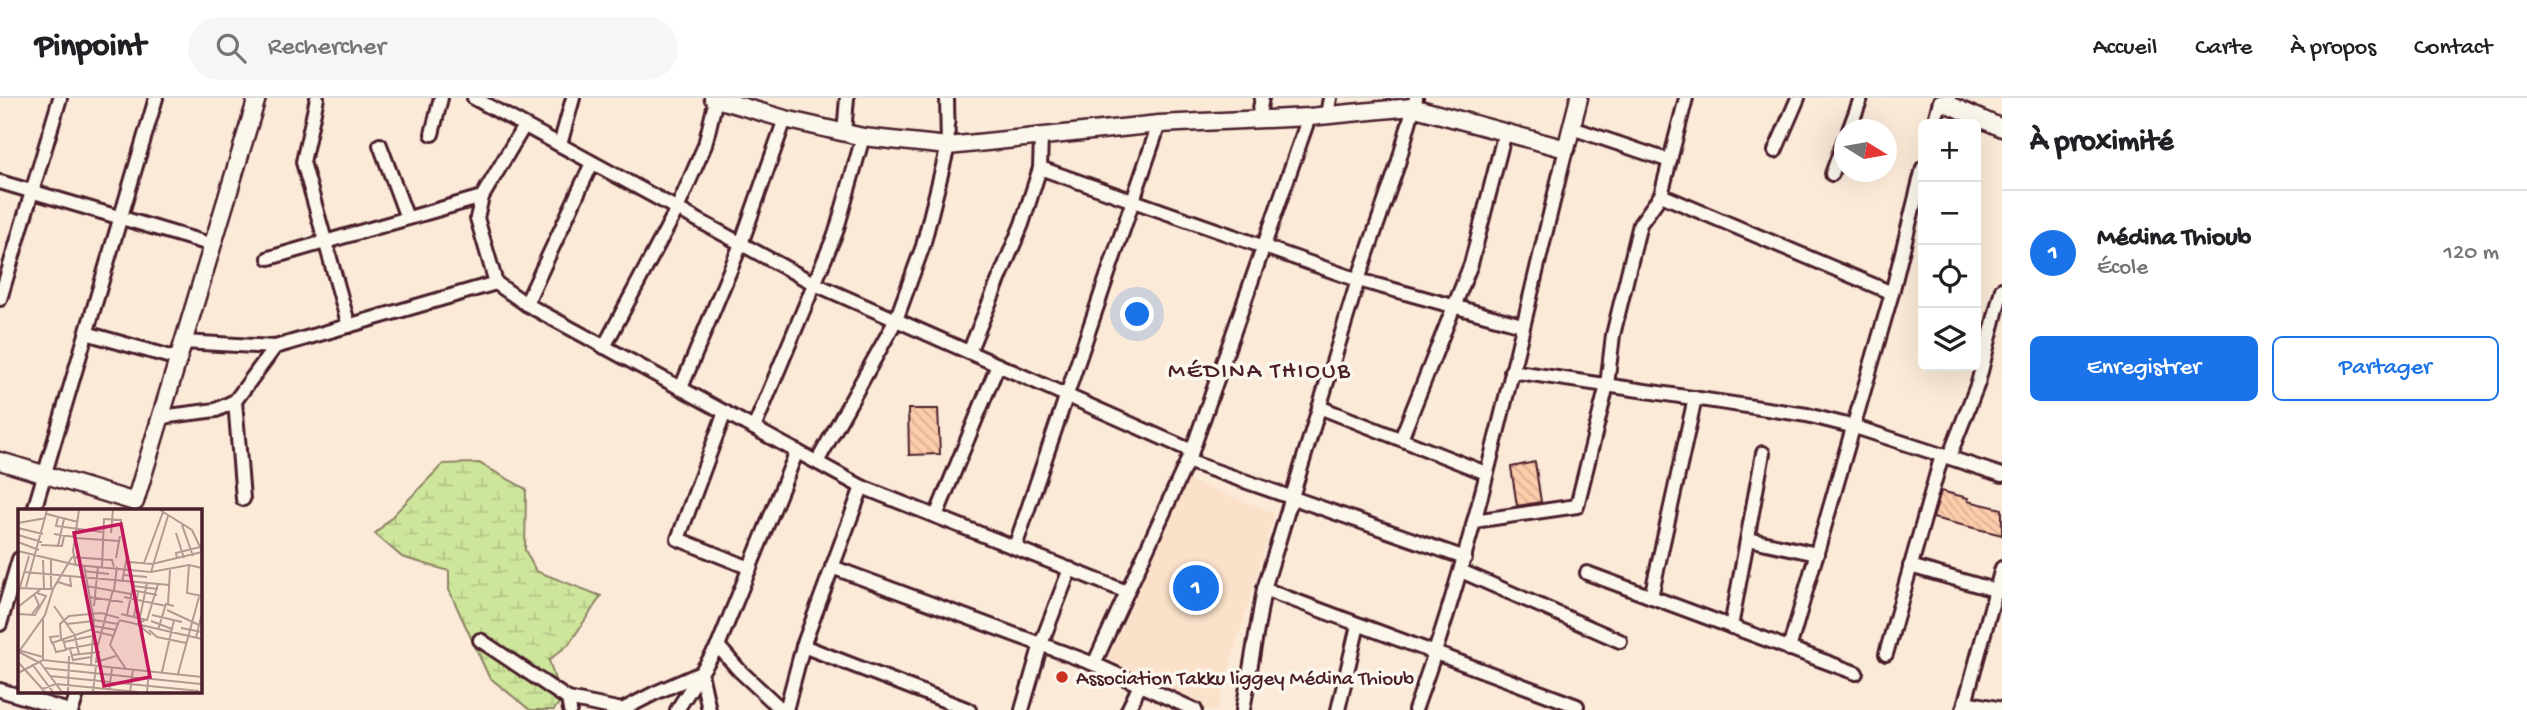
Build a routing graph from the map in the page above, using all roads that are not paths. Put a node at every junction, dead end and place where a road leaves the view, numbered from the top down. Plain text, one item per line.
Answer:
1 (60, 98) edge
2 (156, 98) edge
3 (257, 98) edge
4 (317, 98) edge
5 (441, 98) edge
6 (474, 98) edge
7 (573, 98) edge
8 (714, 98) edge
9 (847, 98) edge
10 (947, 98) edge
11 (1262, 98) edge
12 (1331, 98) edge
13 (1579, 98) edge
14 (1686, 98) edge
15 (1798, 98) edge
16 (1861, 98) edge
17 (1942, 100) edge
18 (748, 103) edge
19 (1414, 103) edge
20 (1326, 115) junction
21 (1309, 117) junction
22 (785, 119) junction
23 (1258, 119) junction
24 (1853, 119) edge
25 (1936, 119) edge
26 (1159, 124) junction
27 (524, 126) junction
28 (1572, 128) junction
29 (2002, 128) edge
30 (1506, 132) junction
31 (844, 133) junction
32 (432, 134) dead end
33 (863, 137) junction
34 (1041, 137) junction
35 (380, 145) dead end
36 (560, 145) junction
37 (948, 146) junction
38 (1566, 149) junction
39 (1775, 151) dead end
40 (1670, 161) junction
41 (592, 163) junction
42 (1040, 168) junction
43 (1834, 168) edge
44 (1832, 174) dead end
45 (0, 182) edge
46 (1920, 182) edge
47 (32, 192) junction
48 (1661, 195) junction
49 (482, 197) junction
50 (1133, 199) junction
51 (677, 209) junction
52 (121, 218) junction
53 (407, 218) junction
54 (324, 242) junction
55 (741, 244) junction
56 (212, 245) junction
57 (1264, 246) junction
58 (269, 258) dead end
59 (1358, 280) junction
60 (496, 283) junction
61 (815, 284) junction
62 (2002, 289) edge
63 (1892, 293) junction
64 (0, 299) edge
65 (526, 304) junction
66 (1455, 308) junction
67 (896, 320) junction
68 (1522, 325) junction
69 (349, 326) junction
70 (86, 334) junction
71 (183, 342) junction
72 (275, 347) junction
73 (604, 347) junction
74 (969, 352) junction
75 (178, 359) junction
76 (998, 365) junction
77 (1511, 370) junction
78 (1607, 385) junction
79 (681, 388) junction
80 (1067, 396) junction
81 (1695, 398) junction
82 (235, 401) junction
83 (1319, 407) junction
84 (725, 412) junction
85 (160, 417) junction
86 (1855, 427) junction
87 (754, 428) junction
88 (1401, 439) junction
89 (797, 451) junction
90 (1763, 453) dead end
91 (1190, 456) junction
92 (1945, 456) junction
93 (0, 461) edge
94 (817, 462) junction
95 (1486, 473) junction
96 (44, 475) junction
97 (2002, 475) edge
98 (862, 487) junction
99 (1291, 497) junction
100 (243, 499) dead end
101 (134, 506) edge
102 (34, 509) edge
103 (936, 516) junction
104 (1474, 521) junction
105 (1748, 539) junction
106 (1015, 547) junction
107 (1817, 554) junction
108 (1465, 558) junction
109 (18, 562) edge
110 (1910, 566) junction
111 (832, 567) junction
112 (750, 568) junction
113 (2002, 568) edge
114 (1070, 569) junction
115 (1461, 571) junction
116 (1587, 573) dead end
117 (1264, 589) junction
118 (1999, 591) edge
119 (1127, 592) junction
120 (1651, 597) junction
121 (0, 624) edge
122 (1358, 625) junction
123 (1731, 627) junction
124 (480, 640) dead end
125 (1620, 641) dead end
126 (1041, 644) junction
127 (718, 646) junction
128 (803, 646) junction
129 (1789, 649) junction
130 (1436, 654) junction
131 (1886, 654) dead end
132 (1094, 664) junction
133 (701, 673) junction
134 (1856, 673) dead end
135 (1140, 685) junction
136 (0, 690) edge
137 (78, 692) edge
138 (569, 705) edge
139 (1577, 706) dead end
140 (1964, 706) edge
141 (1191, 709) edge
142 (1419, 709) edge
143 (2002, 709) edge
144 (66, 710) edge
145 (72, 710) edge
146 (622, 710) edge
147 (677, 710) edge
148 (709, 710) edge
149 (784, 710) edge
150 (969, 710) edge
151 (1022, 710) edge
152 (1128, 710) edge
153 (1243, 710) edge
154 (1338, 710) edge

1 - 47 street
2 - 52 street
3 - 56 street
4 - 54 street
5 - 32 street
6 - 27 street
7 - 36 street
8 - 18 street
8 - 51 street
9 - 31 street
10 - 37 street
11 - 23 street
12 - 20 street
13 - 28 street
14 - 40 street
15 - 39 street
16 - 24 street
17 - 25 street
17 - 29 street
18 - 22 street
19 - 20 street
19 - 30 street
19 - 59 street
20 - 21 street
21 - 23 street
21 - 57 street
22 - 31 street
22 - 55 street
23 - 26 street
26 - 34 street
26 - 50 street
27 - 36 street
27 - 49 street
28 - 38 street
28 - 40 street
30 - 38 street
30 - 66 street
31 - 33 street
33 - 37 street
33 - 61 street
34 - 37 street
34 - 42 street
35 - 53 street
36 - 41 street
37 - 67 street
38 - 68 street
40 - 48 street
41 - 51 street
41 - 65 street
42 - 50 street
42 - 74 street
43 - 44 street
45 - 47 street
46 - 63 street
47 - 52 street
47 - 64 street
48 - 63 street
48 - 78 street
49 - 53 street
49 - 60 street
50 - 57 street
50 - 80 street
51 - 55 street
51 - 73 street
52 - 56 street
52 - 70 street
53 - 54 street
54 - 58 street
54 - 69 street
55 - 61 street
55 - 79 street
56 - 71 street
57 - 59 street
57 - 91 street
59 - 66 street
59 - 83 street
60 - 65 street
60 - 69 street
61 - 67 street
61 - 87 street
62 - 92 street
63 - 86 street
65 - 73 street
66 - 68 street
66 - 88 street
67 - 74 street
67 - 94 street
68 - 77 street
69 - 72 street
70 - 75 street
70 - 96 street
71 - 72 street
71 - 75 street
72 - 82 street
73 - 79 street
74 - 76 street
75 - 85 street
76 - 80 street
76 - 103 street
77 - 78 street
77 - 95 street
78 - 81 street
78 - 104 street
79 - 84 street
80 - 91 street
80 - 106 street
81 - 86 street
81 - 120 street
82 - 85 street
82 - 100 street
83 - 88 street
83 - 99 street
84 - 87 street
84 - 112 street
85 - 101 street
86 - 92 street
86 - 107 street
87 - 89 street
88 - 95 street
89 - 94 street
89 - 112 street
90 - 105 street
91 - 99 street
91 - 119 street
92 - 97 street
92 - 110 street
93 - 96 street
94 - 98 street
95 - 104 street
96 - 101 street
96 - 102 street
98 - 103 street
98 - 111 street
99 - 108 street
99 - 117 street
103 - 106 street
104 - 108 street
105 - 107 street
105 - 123 street
106 - 114 street
107 - 129 street
108 - 115 street
109 - 121 street
110 - 118 street
110 - 131 street
111 - 126 street
111 - 128 street
112 - 127 street
113 - 118 street
114 - 119 street
114 - 126 street
115 - 125 street
115 - 130 street
116 - 120 street
117 - 122 street
117 - 153 street
118 - 140 street
119 - 132 street
120 - 123 street
122 - 130 street
122 - 154 street
123 - 129 street
124 - 138 street
126 - 132 street
126 - 151 street
127 - 133 street
127 - 149 street
128 - 149 street
128 - 150 street
129 - 134 street
130 - 139 street
130 - 142 street
132 - 135 street
133 - 146 street
133 - 147 street
133 - 148 street
135 - 141 street
135 - 152 street
136 - 144 street
137 - 145 street
138 - 146 street
140 - 143 street

